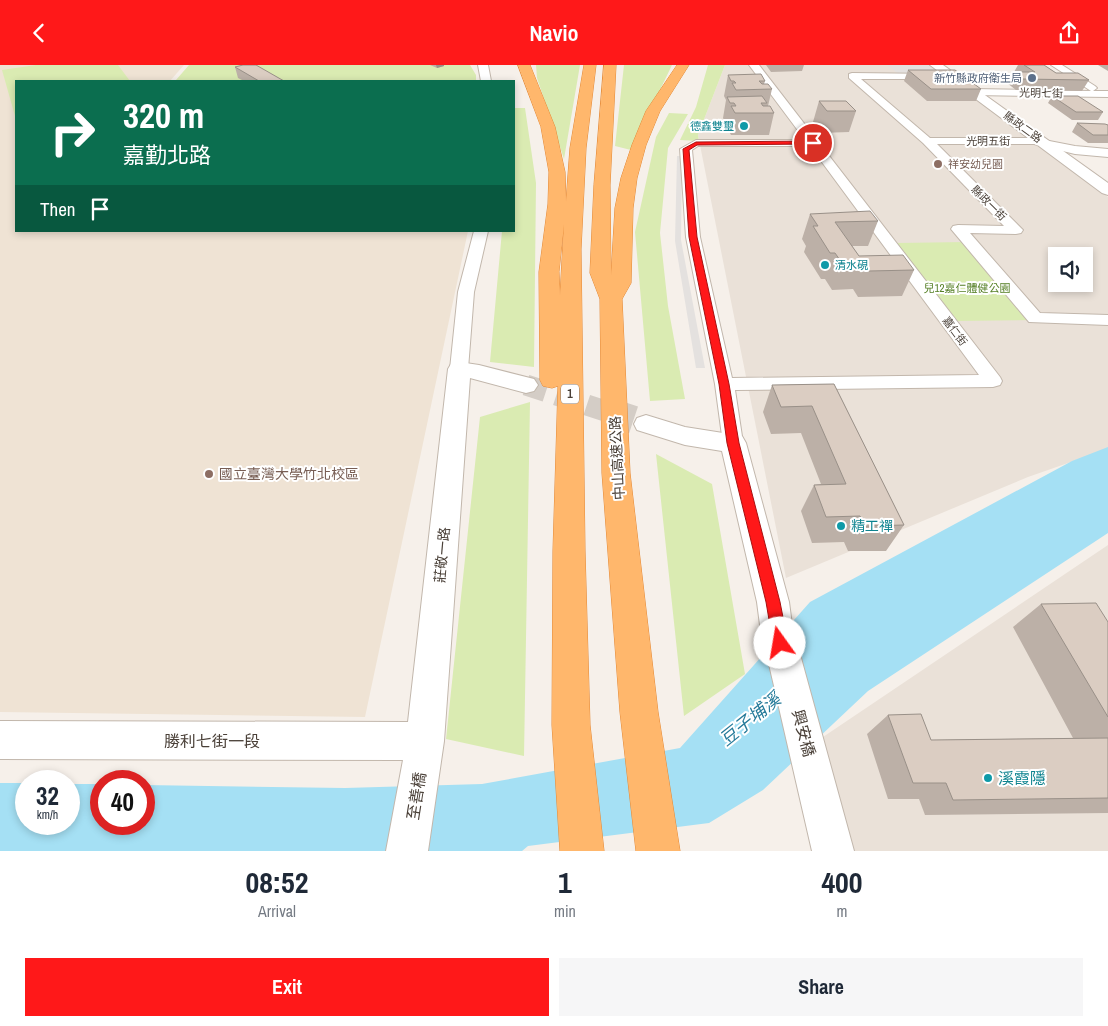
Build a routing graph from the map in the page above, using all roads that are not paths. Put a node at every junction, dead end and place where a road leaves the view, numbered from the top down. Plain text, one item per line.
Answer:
1 (483, 65) edge
2 (524, 65) edge
3 (590, 65) edge
4 (610, 65) edge
5 (683, 65) edge
6 (754, 65) edge
7 (936, 65) edge
8 (1056, 65) edge
9 (952, 71) edge
10 (486, 80) edge
11 (974, 92) junction
12 (991, 92) junction
13 (1106, 94) edge
14 (927, 141) junction
15 (1043, 142) junction
16 (813, 143) junction
17 (1075, 150) junction
18 (1108, 153) edge
19 (1100, 168) dead end
20 (1108, 190) edge
21 (481, 232) edge
22 (610, 299) junction
23 (1108, 320) edge
24 (459, 369) junction
25 (724, 384) junction
26 (526, 385) tunnel mouth
27 (646, 424) tunnel mouth
28 (733, 443) junction
29 (571, 725) junction
30 (0, 740) edge
31 (425, 741) junction
32 (407, 851) edge
33 (582, 851) edge
34 (658, 851) edge
35 (834, 851) edge

1 - 10 street
2 - 29 highway
3 - 29 highway, 1
4 - 22 highway, 中山高速公路
5 - 22 highway
6 - 16 street, 嘉仁街
7 - 9 street, 縣政二路
8 - 13 street
9 - 11 street, 縣政二路
9 - 12 street, 縣政二路
9 - 14 street, 縣政一街
11 - 12 street, 光明七街
11 - 15 street, 縣政二路
12 - 13 street, 光明七街
12 - 17 street, 縣政二路
14 - 15 street, 光明五街
14 - 23 street, 縣政一街
15 - 17 street, 光明五街
15 - 20 street, 縣政二路
16 - 25 street
16 - 25 street, 嘉仁街
17 - 18 street, 光明五街
17 - 19 street, 縣政二路
21 - 24 street, 莊敬一路
22 - 34 highway, 中山高速公路
24 - 26 street
24 - 31 street, 莊敬一路
25 - 28 street
27 - 28 street
28 - 35 street, 興安橋
29 - 33 highway, 1
30 - 31 street, 勝利七街一段
31 - 32 street, 至善橋

